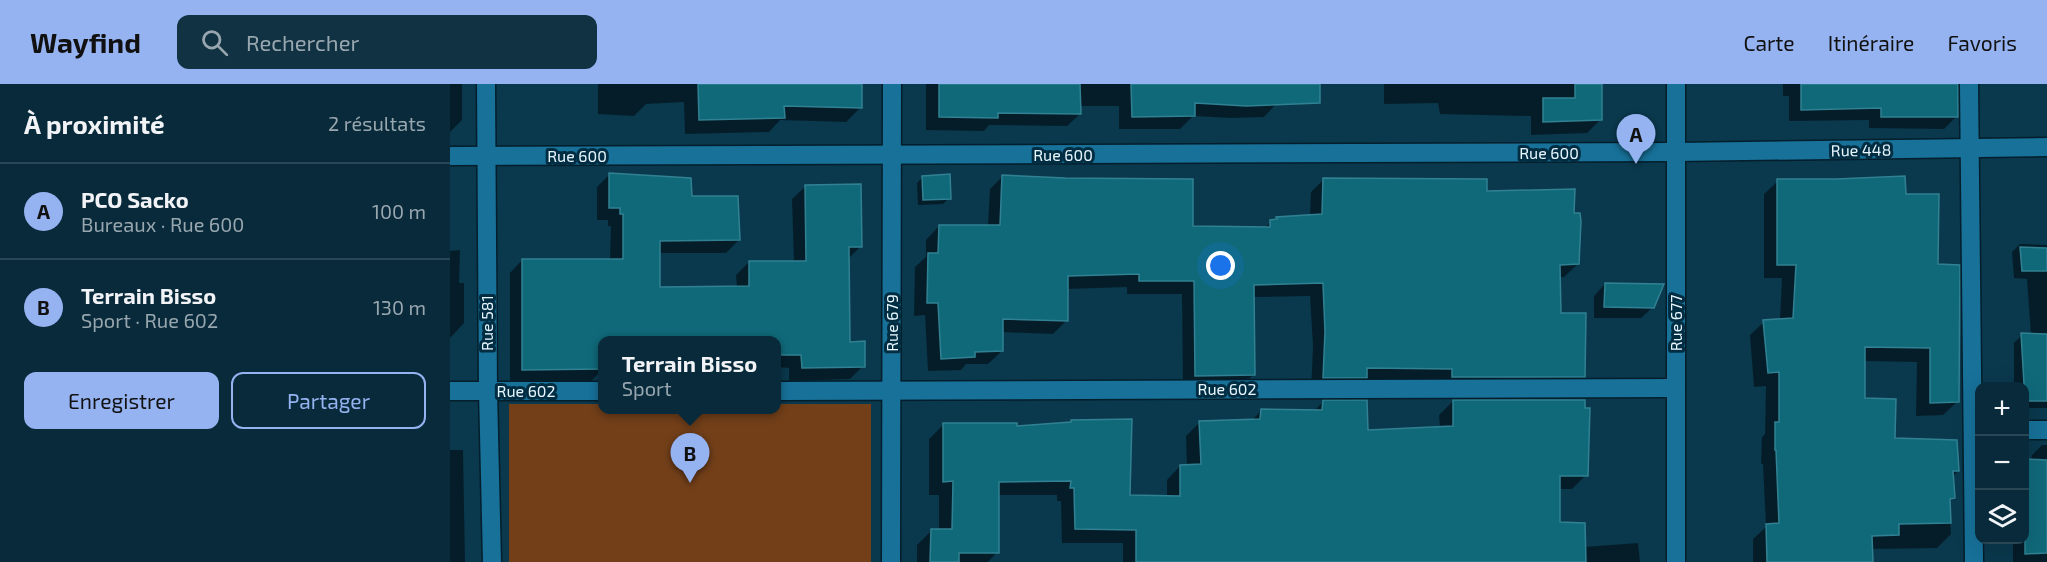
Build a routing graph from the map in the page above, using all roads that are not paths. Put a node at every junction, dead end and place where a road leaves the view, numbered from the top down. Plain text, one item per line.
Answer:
1 (486, 84) edge
2 (892, 84) edge
3 (1676, 84) edge
4 (1970, 84) edge
5 (2047, 147) edge
6 (1970, 148) junction
7 (1676, 152) junction
8 (450, 156) edge
9 (487, 156) junction
10 (892, 156) junction
11 (1975, 383) edge
12 (1676, 388) junction
13 (781, 390) edge
14 (892, 390) junction
15 (450, 391) edge
16 (488, 391) junction
17 (598, 391) edge
18 (2029, 430) edge
19 (2047, 430) edge
20 (1976, 436) edge
21 (492, 562) edge
22 (891, 562) edge
23 (1676, 562) edge
24 (1974, 562) edge

1 - 9 street, Rue 581
2 - 10 street, Rue 679
3 - 7 street, Rue 677
4 - 6 street
5 - 6 street, Rue 448
6 - 7 street, Rue 448
6 - 11 street
7 - 10 street, Rue 600
7 - 12 street, Rue 677
8 - 9 street, Rue 600
9 - 10 street, Rue 600
9 - 16 street, Rue 581
10 - 14 street, Rue 679
12 - 14 street, Rue 602
12 - 23 street, Rue 677
13 - 14 street, Rue 602
14 - 22 street, Rue 679
15 - 16 street, Rue 602
16 - 17 street, Rue 602
16 - 21 street, Rue 581
18 - 19 street
20 - 24 street

